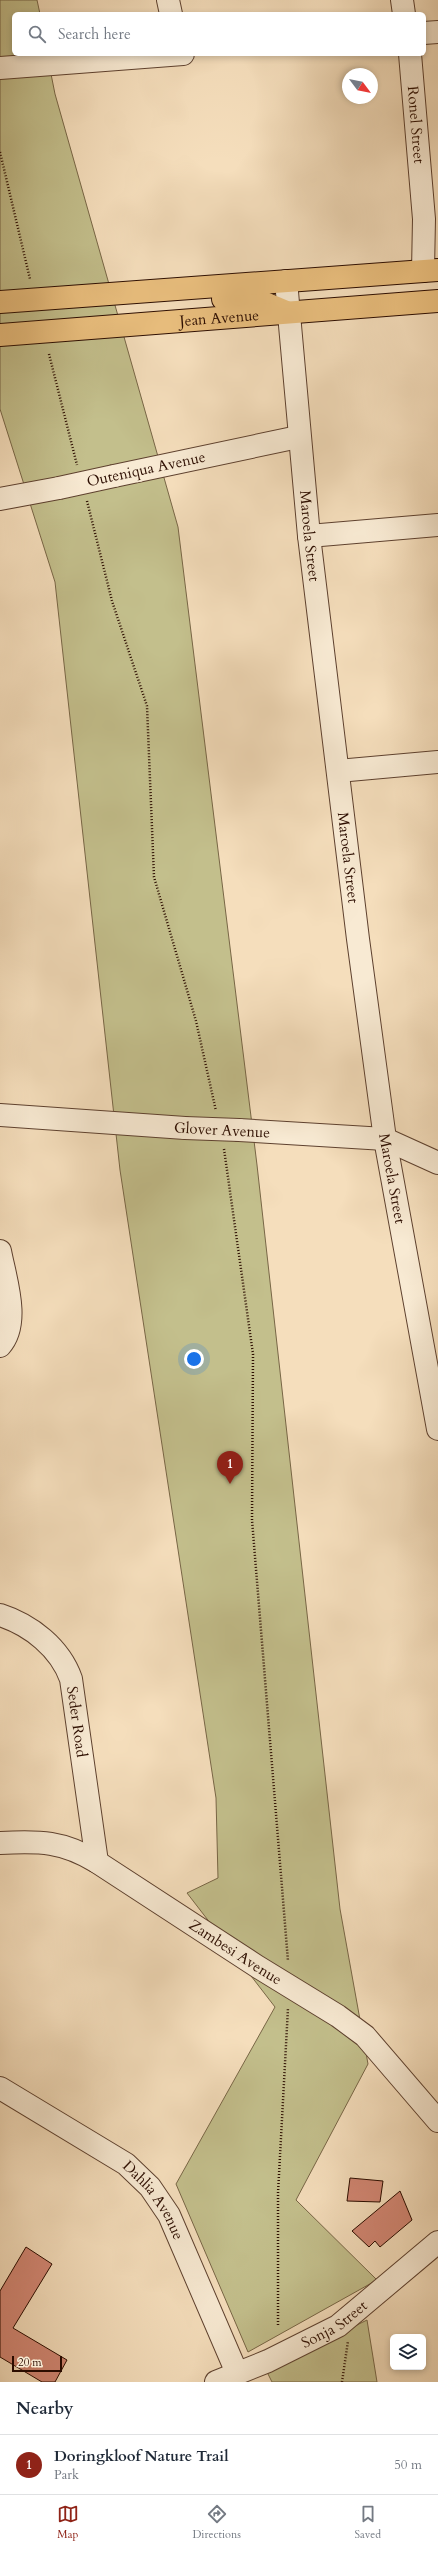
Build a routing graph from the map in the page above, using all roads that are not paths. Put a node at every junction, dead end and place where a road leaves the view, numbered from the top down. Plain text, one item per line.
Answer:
1 (168, 0) edge
2 (402, 0) edge
3 (170, 12) edge
4 (404, 12) edge
5 (438, 32) edge
6 (426, 33) edge
7 (153, 56) edge
8 (410, 56) edge
9 (0, 68) edge
10 (424, 219) junction
11 (438, 250) edge
12 (430, 270) edge
13 (286, 281) junction
14 (151, 291) junction
15 (438, 301) edge
16 (0, 302) edge
17 (289, 313) junction
18 (0, 335) edge
19 (298, 437) junction
20 (2, 501) edge
21 (438, 525) edge
22 (308, 536) junction
23 (438, 762) edge
24 (338, 771) junction
25 (0, 1115) edge
26 (385, 1139) junction
27 (438, 1163) edge
28 (0, 1250) edge
29 (0, 1346) edge
30 (438, 1429) edge
31 (0, 1615) edge
32 (0, 1843) edge
33 (97, 1862) junction
34 (0, 2088) edge
35 (438, 2121) edge
36 (438, 2242) edge
37 (237, 2373) junction
38 (216, 2382) edge

1 - 3 street
2 - 4 street
5 - 6 street
7 - 9 street
8 - 10 street, Ronel Street
10 - 11 street, Ronel Street
10 - 12 street, Ronel Street
12 - 13 main road
13 - 14 main road
13 - 17 street, Maroela Street
14 - 16 main road
14 - 17 main road
15 - 17 main road, Jean Avenue
17 - 18 main road, Jean Avenue
17 - 19 street, Maroela Street
19 - 20 street, Outeniqua Avenue, bridge
19 - 22 street, Maroela Street
21 - 22 street
22 - 24 street, Maroela Street
23 - 24 street
24 - 26 street, Maroela Street
25 - 26 street, Glover Avenue, bridge
26 - 27 street, Glover Avenue
26 - 30 street, Maroela Street
28 - 29 street
31 - 33 street, Seder Road
32 - 33 street, Zambesi Avenue
33 - 35 street, Zambesi Avenue
34 - 37 street, Dahlia Avenue
36 - 37 street, Sonja Street
37 - 38 street, Sonja Street

